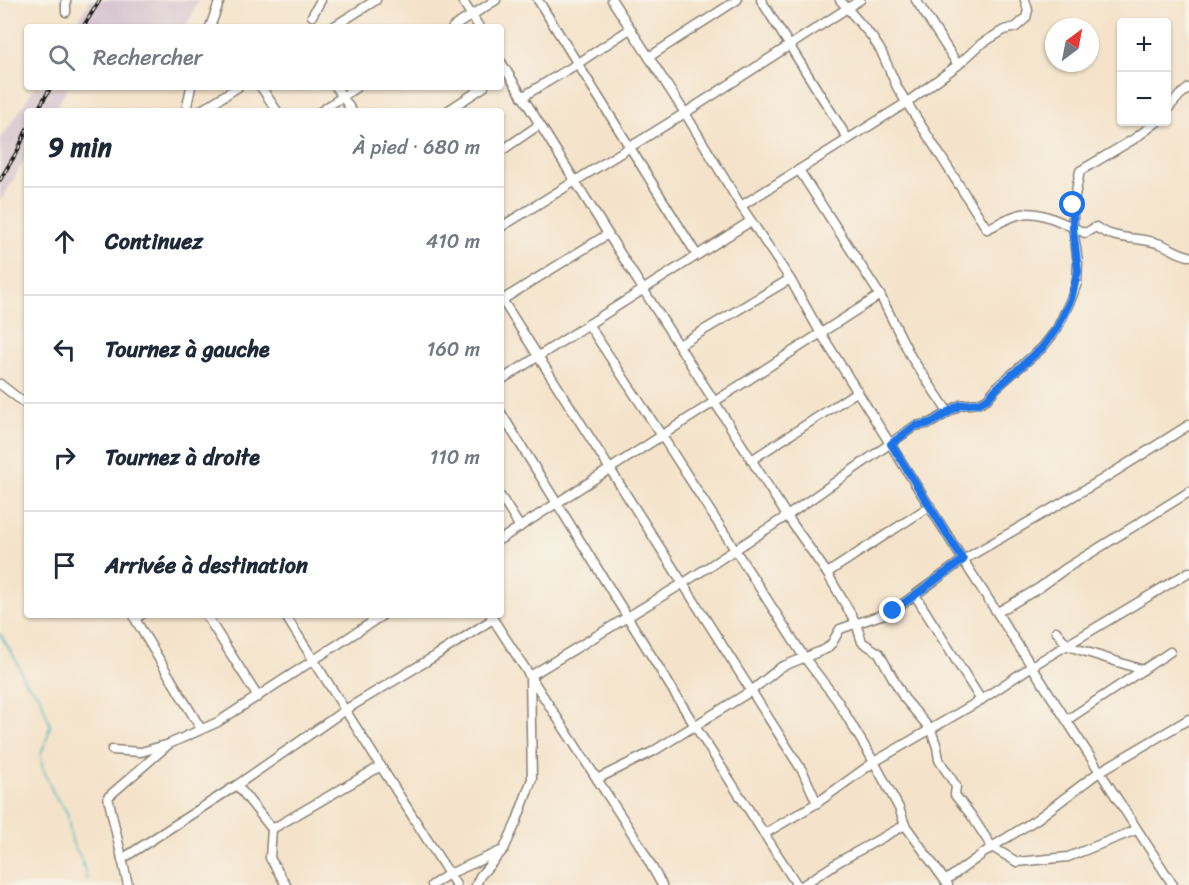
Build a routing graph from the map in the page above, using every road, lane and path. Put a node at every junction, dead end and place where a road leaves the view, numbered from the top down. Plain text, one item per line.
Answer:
1 (66, 0) edge
2 (220, 0) edge
3 (321, 0) edge
4 (376, 0) edge
5 (462, 0) edge
6 (496, 0) edge
7 (538, 0) edge
8 (737, 0) edge
9 (761, 0) edge
10 (840, 0) edge
11 (860, 0) edge
12 (916, 0) edge
13 (1025, 0) edge
14 (613, 1) edge
15 (846, 9) junction
16 (66, 12) dead end
17 (312, 16) dead end
18 (472, 16) junction
19 (211, 24) edge
20 (338, 24) edge
21 (458, 24) edge
22 (477, 24) edge
23 (630, 29) junction
24 (790, 45) junction
25 (649, 57) junction
26 (577, 64) junction
27 (958, 65) junction
28 (504, 74) edge
29 (1189, 88) edge
30 (190, 90) edge
31 (233, 90) edge
32 (263, 90) edge
33 (338, 90) edge
34 (353, 90) edge
35 (479, 90) edge
36 (343, 97) junction
37 (522, 97) junction
38 (906, 103) junction
39 (1171, 106) edge
40 (187, 108) edge
41 (205, 108) edge
42 (275, 108) edge
43 (326, 108) edge
44 (350, 108) edge
45 (452, 108) edge
46 (685, 113) junction
47 (539, 125) junction
48 (1151, 126) edge
49 (848, 139) junction
50 (630, 147) junction
51 (504, 149) edge
52 (799, 170) junction
53 (575, 181) junction
54 (741, 206) junction
55 (751, 221) junction
56 (504, 225) edge
57 (1073, 228) junction
58 (608, 234) junction
59 (697, 255) junction
60 (1189, 256) edge
61 (790, 279) junction
62 (643, 288) junction
63 (880, 295) junction
64 (504, 298) edge
65 (504, 302) edge
66 (588, 324) junction
67 (820, 332) junction
68 (680, 345) junction
69 (538, 356) junction
70 (504, 378) edge
71 (0, 384) edge
72 (858, 391) junction
73 (716, 401) junction
74 (24, 403) edge
75 (948, 412) junction
76 (504, 418) edge
77 (1189, 425) edge
78 (662, 436) junction
79 (891, 444) junction
80 (753, 459) junction
81 (609, 469) junction
82 (1189, 492) edge
83 (504, 502) edge
84 (557, 503) junction
85 (930, 506) junction
86 (787, 516) junction
87 (520, 526) junction
88 (504, 537) edge
89 (734, 549) junction
90 (963, 560) junction
91 (1189, 572) edge
92 (827, 573) junction
93 (682, 584) junction
94 (915, 595) junction
95 (998, 612) junction
96 (628, 616) junction
97 (136, 618) edge
98 (208, 618) edge
99 (287, 618) edge
100 (378, 618) edge
101 (491, 618) edge
102 (493, 618) edge
103 (856, 623) junction
104 (1056, 631) dead end
105 (1068, 646) junction
106 (1170, 652) dead end
107 (804, 657) junction
108 (314, 660) junction
109 (1032, 666) junction
110 (1143, 670) junction
111 (530, 676) junction
112 (750, 691) junction
113 (258, 697) junction
114 (981, 700) junction
115 (345, 710) junction
116 (1189, 719) edge
117 (1067, 720) junction
118 (695, 726) junction
119 (201, 729) junction
120 (931, 729) junction
121 (169, 744) junction
122 (112, 750) dead end
123 (874, 762) junction
124 (381, 766) junction
125 (1099, 772) junction
126 (597, 779) junction
127 (237, 785) junction
128 (817, 803) junction
129 (905, 825) junction
130 (272, 829) junction
131 (1136, 830) junction
132 (764, 834) junction
133 (992, 847) junction
134 (504, 849) junction
135 (122, 859) junction
136 (449, 874) junction
137 (947, 883) edge
138 (128, 885) edge
139 (286, 885) edge
140 (432, 885) edge
141 (456, 885) edge
142 (476, 885) edge
143 (662, 885) edge
144 (796, 885) edge
145 (803, 885) edge
146 (1173, 885) edge

1 - 16 street
2 - 19 street
3 - 17 street
4 - 20 street
5 - 18 street
6 - 18 street
7 - 26 street
8 - 25 street
9 - 24 street
10 - 15 street
11 - 15 street
12 - 27 street
13 - 27 street
14 - 23 street
15 - 24 street
15 - 38 street
18 - 21 street
18 - 22 street
23 - 25 street
23 - 26 street
24 - 46 street
24 - 49 street
25 - 46 street
26 - 37 street
26 - 50 street
27 - 38 street
28 - 37 street
29 - 39 street
30 - 40 street
31 - 41 street
32 - 42 street
33 - 36 street
34 - 36 street
35 - 45 street
36 - 43 street
36 - 44 street
37 - 47 street
38 - 49 street
38 - 57 street
46 - 50 street
46 - 54 street
47 - 51 street
47 - 53 street
48 - 57 street
49 - 52 street
50 - 53 street
50 - 59 street
52 - 54 street
52 - 63 street
53 - 56 street
53 - 58 street
54 - 55 street
55 - 59 street
55 - 61 street
57 - 60 street
57 - 75 street
58 - 62 street
58 - 64 street
59 - 62 street
61 - 67 street
61 - 68 street
62 - 66 street
62 - 68 street
63 - 67 street
63 - 75 street
65 - 69 street
66 - 69 street
66 - 78 street
67 - 72 street
67 - 73 street
68 - 73 street
69 - 70 street
69 - 81 street
71 - 74 street
72 - 79 street
72 - 80 street
73 - 78 street
73 - 80 street
75 - 79 street
76 - 84 street
77 - 90 street
78 - 81 street
78 - 89 street
79 - 85 street
79 - 86 street
80 - 86 street
81 - 84 street
81 - 93 street
82 - 95 street
83 - 87 street
84 - 87 street
84 - 96 street
85 - 90 street
85 - 92 street
86 - 89 street
86 - 92 street
87 - 88 street
89 - 93 street
89 - 107 street
90 - 94 street
90 - 95 street
91 - 105 street
92 - 103 street
93 - 96 street
93 - 112 street
94 - 103 street
94 - 114 street
95 - 109 street
96 - 111 street
96 - 118 street
97 - 119 street
98 - 113 street
99 - 108 street
100 - 108 street
101 - 115 street
102 - 111 street
103 - 107 street
103 - 120 street
104 - 105 street
105 - 109 street
105 - 110 street
106 - 110 street
107 - 112 street
107 - 123 street
108 - 113 street
108 - 115 street
109 - 114 street
109 - 117 street
110 - 117 street
111 - 126 street
111 - 134 street
112 - 118 street
112 - 128 street
113 - 119 street
114 - 120 street
115 - 124 street
115 - 127 street
116 - 125 street
117 - 125 street
118 - 126 street
118 - 132 street
119 - 121 street
120 - 123 street
120 - 133 street
121 - 122 street
121 - 135 street
123 - 128 street
123 - 129 street
124 - 130 street
124 - 136 street
125 - 131 street
125 - 133 street
126 - 143 street
127 - 130 street
127 - 135 street
128 - 132 street
129 - 137 street
129 - 145 street
130 - 139 street
131 - 133 street
131 - 146 street
132 - 144 street
133 - 137 street
134 - 136 street
134 - 142 street
135 - 138 street
136 - 140 street
136 - 141 street

